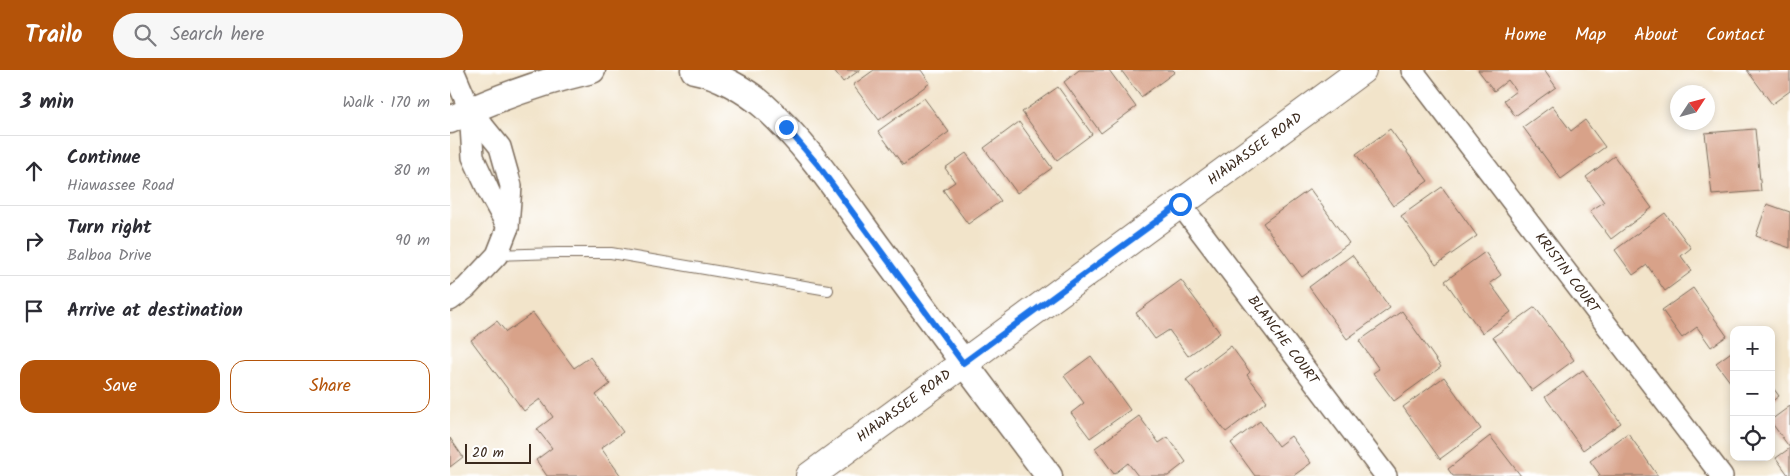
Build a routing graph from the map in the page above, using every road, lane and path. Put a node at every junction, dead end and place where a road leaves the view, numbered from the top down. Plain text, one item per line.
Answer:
1 (453, 70) edge
2 (592, 70) edge
3 (694, 70) edge
4 (1362, 70) edge
5 (1412, 70) edge
6 (460, 115) edge
7 (1180, 204) junction
8 (497, 255) junction
9 (828, 290) dead end
10 (450, 300) edge
11 (963, 363) junction
12 (810, 476) edge
13 (1048, 476) edge
14 (1386, 476) edge
15 (1722, 476) edge

1 - 6 street
2 - 6 street
3 - 11 street
4 - 7 main road, HIAWASSEE ROAD
5 - 15 street, KRISTIN COURT
6 - 8 street
7 - 11 main road, HIAWASSEE ROAD
7 - 14 street, BLANCHE COURT
8 - 9 lane
8 - 10 street
11 - 12 main road, HIAWASSEE ROAD
11 - 13 street

